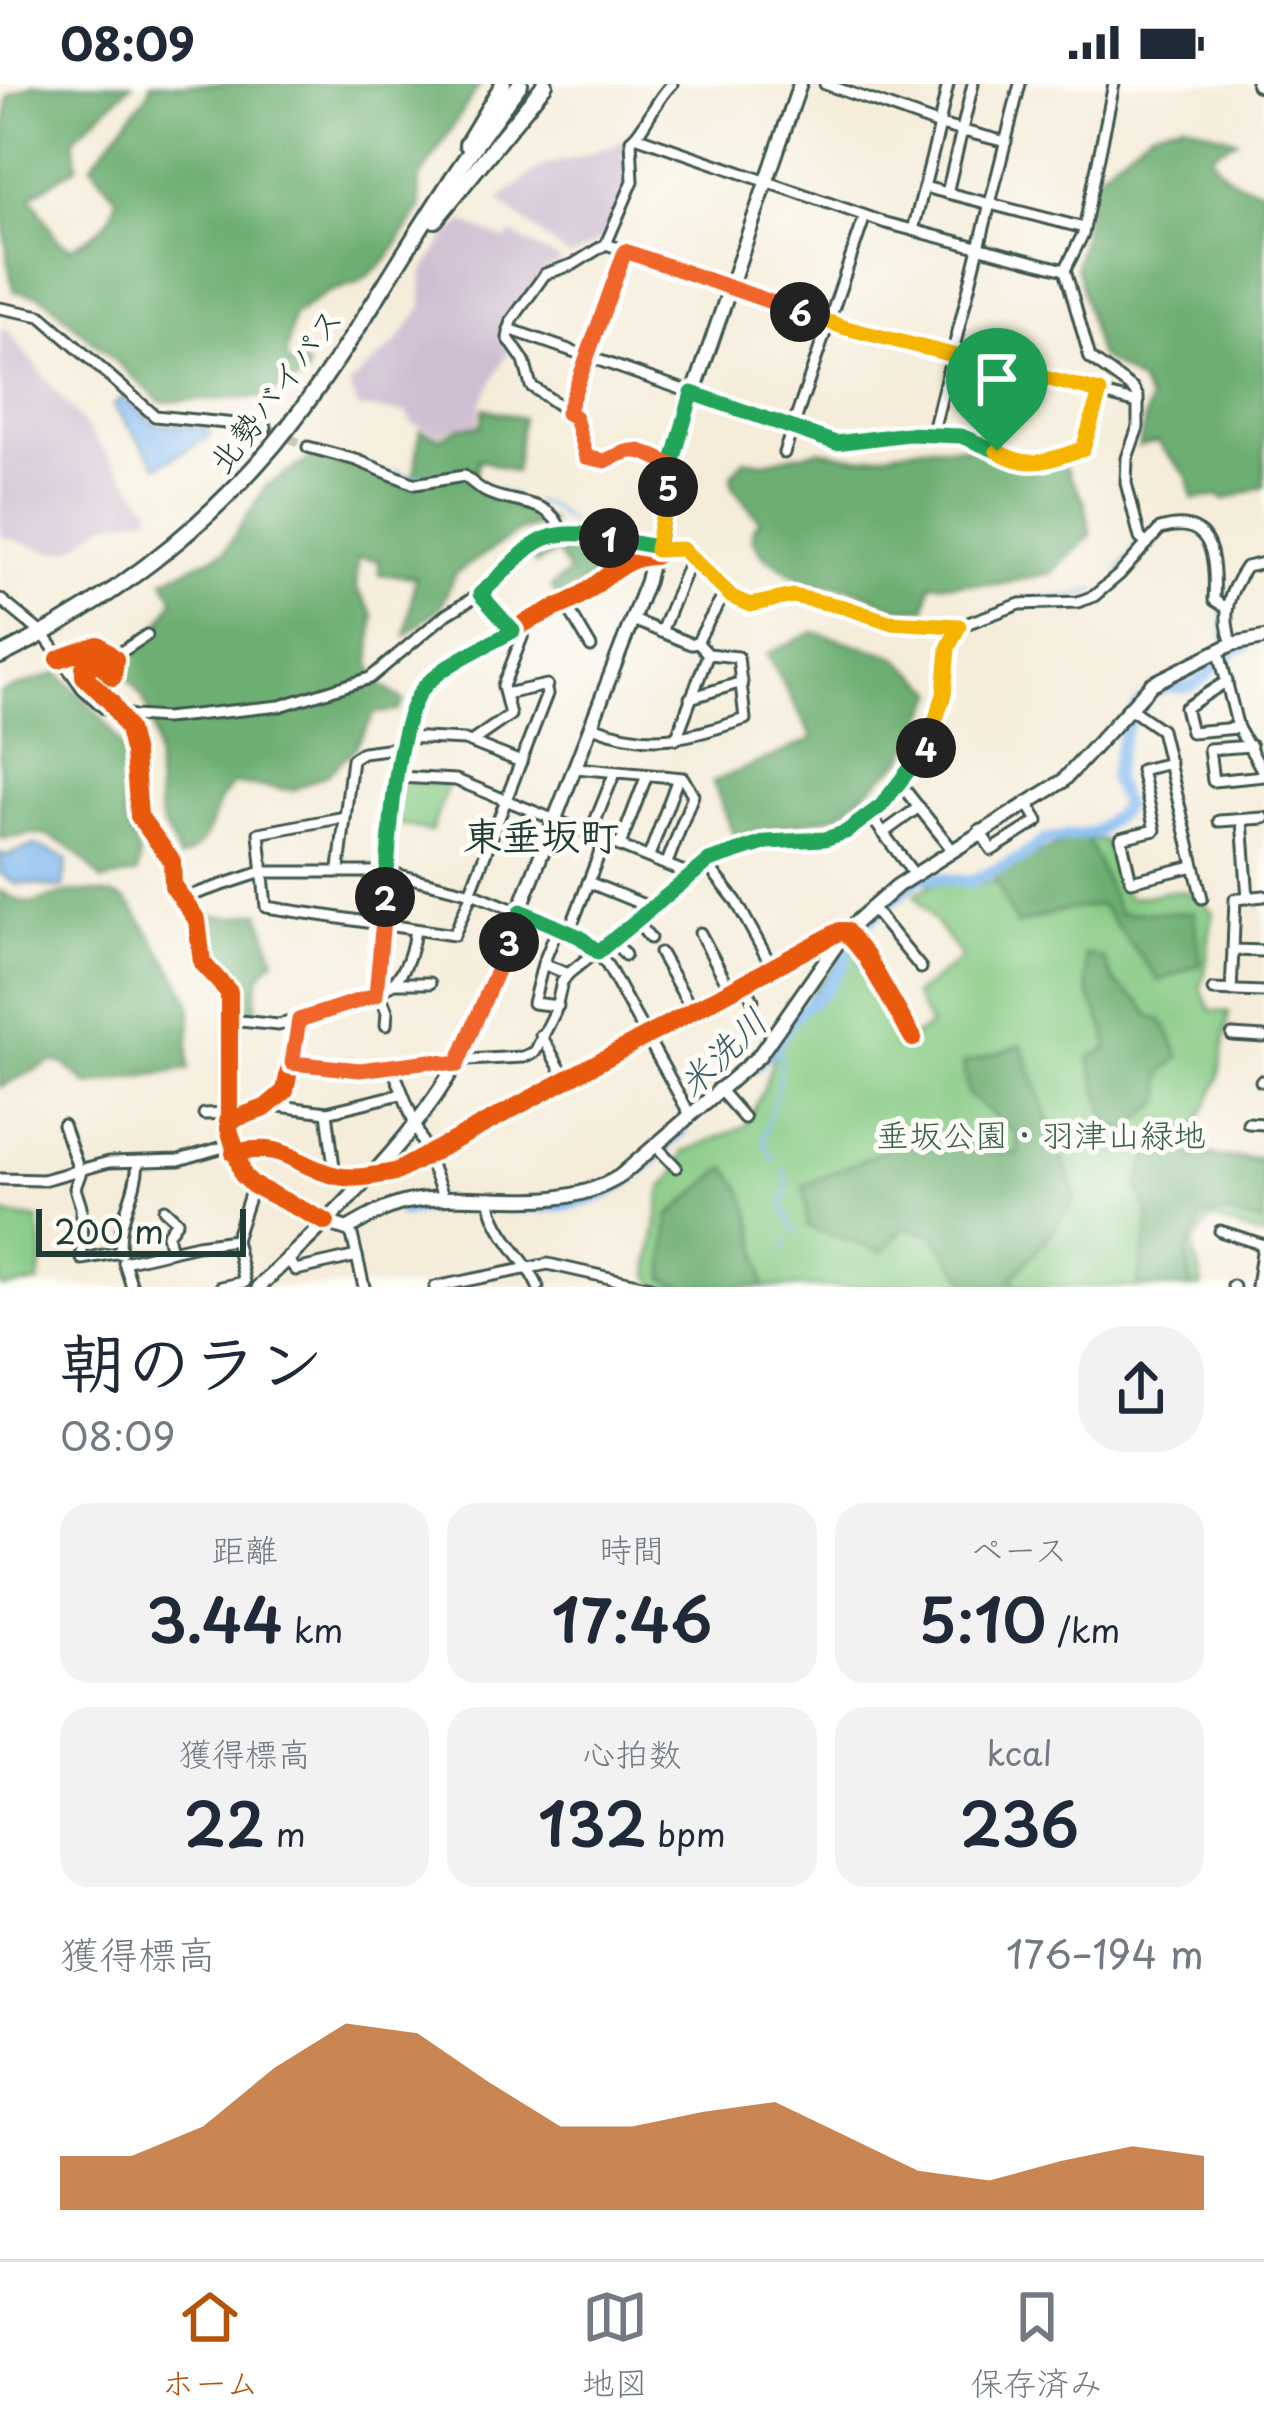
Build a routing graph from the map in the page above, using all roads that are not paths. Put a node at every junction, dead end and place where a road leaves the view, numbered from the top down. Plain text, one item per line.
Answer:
1 (503, 84) edge
2 (520, 84) edge
3 (545, 84) edge
4 (672, 84) edge
5 (800, 84) edge
6 (825, 84) edge
7 (949, 84) edge
8 (973, 84) edge
9 (1020, 84) edge
10 (1114, 84) edge
11 (939, 125) junction
12 (962, 131) junction
13 (638, 136) junction
14 (1006, 142) junction
15 (767, 181) junction
16 (924, 187) junction
17 (947, 193) junction
18 (991, 204) junction
19 (866, 217) junction
20 (1084, 227) junction
21 (913, 230) junction
22 (606, 244) junction
23 (980, 248) junction
24 (625, 251) junction
25 (1065, 270) junction
26 (392, 273) junction
27 (730, 287) junction
28 (0, 308) edge
29 (830, 322) junction
30 (509, 329) junction
31 (951, 355) junction
32 (587, 356) junction
33 (1100, 392) junction
34 (692, 393) junction
35 (1138, 403) junction
36 (567, 413) junction
37 (266, 427) tunnel mouth
38 (792, 428) junction
39 (932, 435) junction
40 (308, 447) tunnel mouth
41 (784, 453) dead end
42 (672, 465) junction
43 (562, 532) junction
44 (1144, 542) junction
45 (656, 551) junction
46 (691, 558) junction
47 (1264, 563) edge
48 (480, 594) junction
49 (724, 594) junction
50 (0, 599) edge
51 (565, 603) junction
52 (1222, 604) junction
53 (633, 620) junction
54 (528, 622) junction
55 (959, 626) junction
56 (513, 631) junction
57 (661, 632) junction
58 (44, 635) junction
59 (147, 635) dead end
60 (1264, 638) edge
61 (698, 643) junction
62 (591, 647) dead end
63 (1226, 651) junction
64 (708, 653) junction
65 (0, 656) edge
66 (59, 658) junction
67 (115, 665) junction
68 (1227, 681) junction
69 (742, 682) junction
70 (505, 694) junction
71 (690, 698) junction
72 (1133, 710) junction
73 (117, 712) junction
74 (592, 726) junction
75 (1238, 728) junction
76 (676, 740) junction
77 (402, 742) junction
78 (471, 742) junction
79 (1251, 746) junction
80 (521, 762) junction
81 (1169, 764) junction
82 (576, 768) junction
83 (614, 772) junction
84 (647, 775) junction
85 (1264, 775) edge
86 (398, 777) junction
87 (678, 778) junction
88 (905, 790) dead end
89 (506, 800) junction
90 (1027, 802) junction
91 (919, 807) junction
92 (345, 817) junction
93 (1264, 818) edge
94 (556, 820) junction
95 (1242, 820) junction
96 (1220, 821) dead end
97 (875, 822) dead end
98 (979, 830) junction
99 (883, 833) junction
100 (590, 834) junction
101 (605, 839) junction
102 (620, 845) junction
103 (951, 848) junction
104 (649, 856) junction
105 (667, 863) junction
106 (706, 863) junction
107 (1194, 866) junction
108 (339, 869) junction
109 (262, 872) junction
110 (388, 872) junction
111 (914, 873) junction
112 (689, 874) junction
113 (588, 882) junction
114 (471, 893) junction
115 (192, 895) dead end
116 (1264, 896) edge
117 (1202, 898) dead end
118 (1247, 898) junction
119 (649, 907) junction
120 (521, 911) junction
121 (874, 913) junction
122 (634, 919) junction
123 (382, 925) junction
124 (563, 929) junction
125 (415, 930) junction
126 (700, 934) dead end
127 (850, 936) junction
128 (612, 938) junction
129 (650, 938) dead end
130 (1233, 950) junction
131 (598, 952) junction
132 (1264, 952) edge
133 (660, 953) dead end
134 (625, 955) dead end
135 (543, 964) junction
136 (772, 967) junction
137 (921, 968) dead end
138 (568, 974) junction
139 (395, 983) junction
140 (430, 983) dead end
141 (745, 984) junction
142 (730, 989) junction
143 (1213, 990) dead end
144 (1232, 991) junction
145 (1263, 992) edge
146 (378, 994) junction
147 (753, 1000) dead end
148 (558, 1006) junction
149 (692, 1010) junction
150 (231, 1020) junction
151 (299, 1020) junction
152 (386, 1025) dead end
153 (1232, 1034) dead end
154 (541, 1035) junction
155 (646, 1035) junction
156 (1264, 1037) edge
157 (913, 1038) dead end
158 (462, 1062) junction
159 (292, 1063) junction
160 (392, 1066) junction
161 (566, 1079) junction
162 (721, 1091) junction
163 (401, 1094) junction
164 (271, 1105) junction
165 (327, 1112) junction
166 (689, 1113) junction
167 (204, 1114) dead end
168 (228, 1117) junction
169 (744, 1118) dead end
170 (1248, 1123) dead end
171 (1264, 1124) edge
172 (63, 1125) dead end
173 (415, 1128) junction
174 (232, 1149) junction
175 (659, 1150) junction
176 (428, 1154) junction
177 (138, 1162) junction
178 (676, 1167) dead end
179 (81, 1170) junction
180 (396, 1172) tunnel mouth
181 (335, 1175) junction
182 (355, 1178) tunnel mouth
183 (0, 1179) edge
184 (253, 1185) junction
185 (444, 1198) junction
186 (490, 1202) junction
187 (164, 1208) dead end
188 (326, 1222) junction
189 (347, 1228) junction
190 (1220, 1231) dead end
191 (235, 1240) junction
192 (1263, 1245) edge
193 (171, 1251) junction
194 (357, 1256) junction
195 (122, 1257) junction
196 (287, 1259) junction
197 (529, 1265) junction
198 (478, 1282) edge
199 (132, 1287) edge
200 (221, 1287) edge
201 (259, 1287) edge
202 (364, 1287) edge
203 (435, 1287) edge
204 (538, 1287) edge
205 (650, 1287) edge
206 (1257, 1287) edge

1 - 26 highway
2 - 26 highway, 北勢バイパス
3 - 26 highway
4 - 13 street
5 - 15 main road
6 - 11 street
7 - 11 street
8 - 12 street
9 - 14 street
10 - 20 street
11 - 12 street
11 - 16 street
12 - 14 street
12 - 17 street
13 - 15 street
13 - 22 street
14 - 18 street
15 - 19 street
15 - 27 main road
16 - 17 street
16 - 21 street
17 - 18 street
18 - 20 street
18 - 23 street
19 - 21 street
19 - 29 street
20 - 25 street
21 - 23 street
22 - 24 street
22 - 30 street
23 - 25 street
23 - 31 street
24 - 27 street
24 - 32 street
25 - 35 street
26 - 58 highway, 北勢バイパス
27 - 29 street
27 - 34 main road
28 - 37 street
29 - 31 street
29 - 38 street
30 - 32 street
30 - 36 street
31 - 33 street
31 - 39 street
32 - 34 street
32 - 36 street
33 - 35 street
33 - 39 street
34 - 38 street
34 - 42 main road
35 - 44 street
36 - 42 street
38 - 39 street
38 - 41 street
40 - 43 street
42 - 45 main road
43 - 45 street
43 - 48 street
44 - 52 street
44 - 55 street
45 - 46 street
45 - 51 street
45 - 53 main road
46 - 49 street
46 - 57 street
47 - 52 street
48 - 56 street
48 - 73 street
49 - 55 street
49 - 61 street
50 - 58 street
51 - 54 street
51 - 62 street
52 - 63 street
53 - 57 street
53 - 74 main road
54 - 56 street
54 - 70 street
55 - 106 street
56 - 77 street
57 - 61 street
58 - 65 highway, 北勢バイパス
58 - 66 street
59 - 67 street
60 - 63 main road
61 - 64 street
63 - 68 street
63 - 72 main road
64 - 69 street
64 - 71 street
66 - 67 street
66 - 73 street
67 - 73 street
68 - 75 street
68 - 75 street
69 - 71 street
69 - 76 street
70 - 78 street
70 - 80 street
71 - 76 street
72 - 81 street
72 - 90 main road
73 - 150 street
74 - 76 street
74 - 82 main road
75 - 79 street
77 - 78 street
77 - 86 street
77 - 92 street
78 - 80 street
79 - 85 street
79 - 85 street
80 - 89 street
81 - 107 street
81 - 107 street
82 - 83 street
82 - 94 main road
83 - 84 street
83 - 100 street
84 - 87 street
84 - 102 street
86 - 89 street
86 - 110 street
87 - 104 street
87 - 105 street
88 - 91 street
89 - 94 street
89 - 114 street
90 - 98 main road
90 - 98 street
91 - 99 street
91 - 103 street
92 - 108 street
92 - 109 street
93 - 95 street
94 - 100 street
94 - 120 main road
95 - 96 street
95 - 118 street
97 - 99 street
98 - 103 main road
99 - 111 street
100 - 101 street
101 - 102 street
101 - 113 street
102 - 104 street
103 - 111 main road
104 - 105 street
105 - 112 street
106 - 112 street
106 - 136 street
107 - 117 street
108 - 109 street
108 - 110 street
109 - 115 street
109 - 123 street
110 - 114 street
110 - 123 street
111 - 121 main road
112 - 119 street
113 - 119 street
113 - 124 street
114 - 120 street
114 - 125 street
116 - 118 street
118 - 130 street
119 - 122 street
120 - 124 street
120 - 158 main road
121 - 127 main road
121 - 137 street
122 - 128 street
122 - 129 street
123 - 125 street
123 - 146 street
124 - 131 street
124 - 135 street
125 - 139 street
126 - 142 street
127 - 136 street
127 - 157 street
127 - 162 main road
128 - 131 street
128 - 134 street
130 - 132 street
130 - 144 street
131 - 138 street
131 - 155 street
133 - 149 street
135 - 138 street
135 - 148 street
136 - 141 street
138 - 148 street
139 - 140 street
139 - 146 street
141 - 142 street
141 - 147 street
142 - 149 street
143 - 144 street
144 - 145 street
146 - 151 street
146 - 152 street
148 - 154 street
149 - 155 street
150 - 151 street
150 - 168 street
151 - 159 street
153 - 156 street
154 - 158 street
154 - 161 street
155 - 161 street
155 - 166 street
158 - 160 street
158 - 173 main road
159 - 160 street
159 - 164 street
160 - 163 street
161 - 176 street
162 - 166 main road
162 - 169 street
163 - 165 street
163 - 173 street
164 - 165 street
164 - 168 street
165 - 181 street
166 - 175 main road
167 - 168 street
168 - 174 street
170 - 171 street
172 - 179 street
173 - 176 street
173 - 188 main road
174 - 177 street
174 - 181 street
174 - 184 street
175 - 178 street
175 - 186 main road
176 - 180 street
176 - 185 street
177 - 179 street
177 - 195 street
179 - 183 street
179 - 195 street
181 - 182 street
184 - 188 street
184 - 191 street
185 - 186 main road
185 - 189 main road
186 - 197 street
187 - 193 street
188 - 189 main road
188 - 196 main road
189 - 194 street
190 - 192 street
191 - 193 street
191 - 200 street
192 - 206 street
193 - 195 street
194 - 196 street
194 - 202 street
195 - 199 street
196 - 201 main road
197 - 198 street
197 - 204 street
197 - 205 street
198 - 203 street

